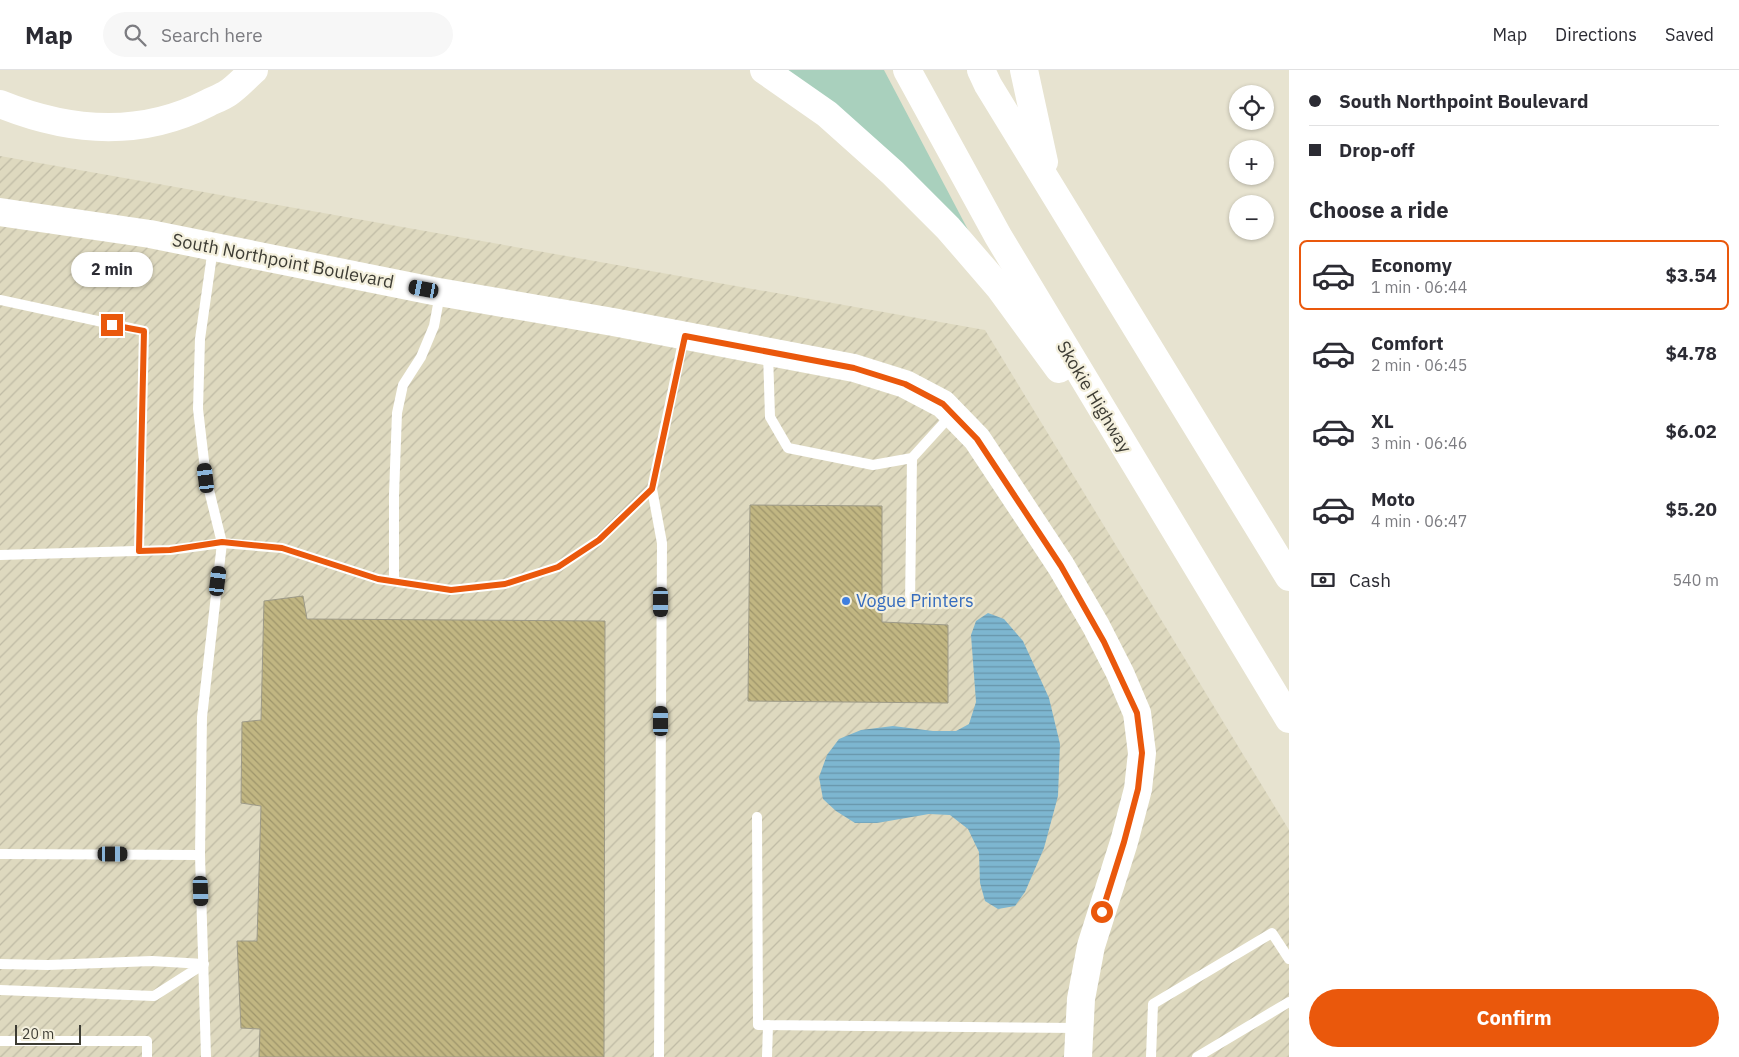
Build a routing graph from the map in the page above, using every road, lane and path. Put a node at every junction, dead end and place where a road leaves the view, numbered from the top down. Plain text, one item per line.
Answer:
1 (254, 70) edge
2 (764, 70) edge
3 (907, 70) edge
4 (980, 70) edge
5 (1024, 70) edge
6 (0, 104) edge
7 (1049, 183) junction
8 (0, 212) edge
9 (214, 247) junction
10 (440, 292) junction
11 (0, 300) edge
12 (685, 336) junction
13 (768, 352) junction
14 (952, 414) junction
15 (912, 458) junction
16 (652, 489) junction
17 (1163, 512) junction
18 (222, 542) junction
19 (139, 551) junction
20 (0, 555) edge
21 (1289, 576) edge
22 (394, 581) junction
23 (910, 604) dead end
24 (1289, 719) edge
25 (757, 818) dead end
26 (0, 854) edge
27 (200, 855) junction
28 (1289, 959) edge
29 (0, 964) edge
30 (204, 964) junction
31 (0, 990) edge
32 (1289, 1002) edge
33 (768, 1025) junction
34 (1080, 1028) junction
35 (0, 1040) edge
36 (147, 1057) edge
37 (206, 1057) edge
38 (659, 1057) edge
39 (767, 1057) edge
40 (1078, 1057) edge
41 (1151, 1057) edge
42 (1197, 1057) edge

1 - 6 main road
2 - 17 main road
3 - 17 main road, Skokie Highway
4 - 7 main road
5 - 7 main road
7 - 21 main road
8 - 9 main road, South Northpoint Boulevard
9 - 10 main road, South Northpoint Boulevard
9 - 18 lane
10 - 12 main road, South Northpoint Boulevard
10 - 22 lane
11 - 19 lane
12 - 13 main road, South Northpoint Boulevard
12 - 16 lane
13 - 14 main road, South Northpoint Boulevard
13 - 15 lane
14 - 15 lane
14 - 34 main road, South Northpoint Boulevard
15 - 23 lane
16 - 22 lane
16 - 38 lane
17 - 24 main road, Skokie Highway
18 - 19 lane
18 - 22 lane
18 - 27 lane
19 - 20 lane
25 - 33 lane
26 - 27 lane
27 - 30 lane
28 - 41 lane
29 - 30 lane
30 - 31 lane
30 - 37 lane
32 - 42 lane
33 - 34 lane
33 - 39 lane
34 - 40 main road, South Northpoint Boulevard
35 - 36 lane

